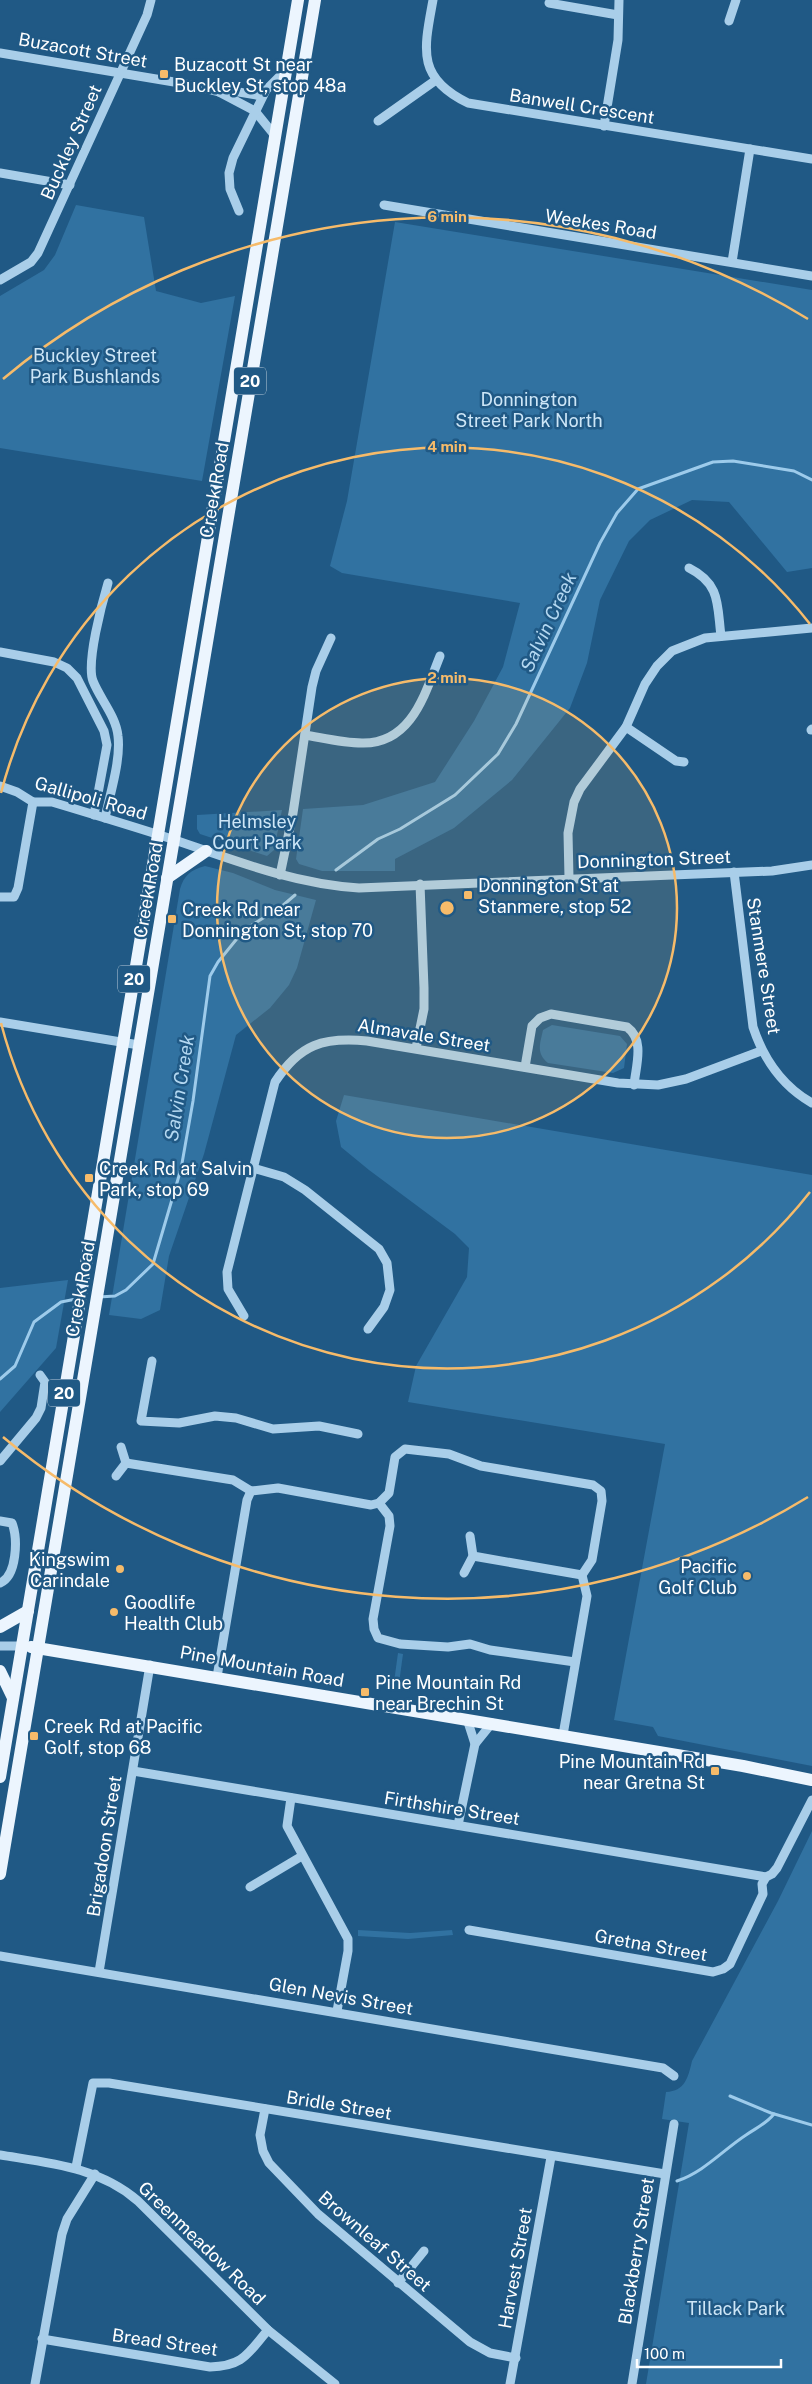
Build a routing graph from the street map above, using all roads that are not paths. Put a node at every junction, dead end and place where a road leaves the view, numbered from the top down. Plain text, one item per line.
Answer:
1 (151, 0) edge
2 (298, 0) edge
3 (314, 0) edge
4 (433, 0) edge
5 (618, 0) edge
6 (736, 0) edge
7 (549, 3) dead end
8 (618, 15) junction
9 (729, 21) dead end
10 (0, 53) edge
11 (287, 70) junction
12 (120, 73) junction
13 (436, 80) junction
14 (219, 92) junction
15 (262, 96) junction
16 (255, 111) junction
17 (378, 121) dead end
18 (604, 126) junction
19 (276, 136) junction
20 (750, 149) junction
21 (812, 159) edge
22 (0, 173) edge
23 (70, 185) junction
24 (384, 205) dead end
25 (239, 211) dead end
26 (732, 262) junction
27 (812, 276) edge
28 (0, 280) edge
29 (689, 568) dead end
30 (108, 584) dead end
31 (812, 628) edge
32 (721, 636) junction
33 (331, 638) dead end
34 (0, 652) edge
35 (440, 656) dead end
36 (626, 727) junction
37 (305, 735) junction
38 (107, 745) junction
39 (119, 746) junction
40 (684, 762) dead end
41 (0, 786) edge
42 (33, 802) junction
43 (94, 815) junction
44 (105, 818) junction
45 (158, 835) junction
46 (174, 840) junction
47 (206, 851) junction
48 (812, 865) edge
49 (734, 872) junction
50 (280, 875) junction
51 (167, 878) junction
52 (569, 878) junction
53 (420, 884) junction
54 (0, 897) edge
55 (0, 1022) edge
56 (123, 1042) junction
57 (139, 1045) junction
58 (416, 1048) junction
59 (761, 1051) junction
60 (525, 1067) junction
61 (634, 1085) junction
62 (812, 1103) edge
63 (253, 1168) junction
64 (244, 1316) dead end
65 (368, 1329) dead end
66 (152, 1361) dead end
67 (40, 1375) dead end
68 (358, 1434) dead end
69 (121, 1447) dead end
70 (0, 1461) edge
71 (126, 1463) junction
72 (116, 1476) dead end
73 (251, 1491) junction
74 (380, 1504) junction
75 (0, 1521) edge
76 (470, 1536) dead end
77 (473, 1556) junction
78 (464, 1573) dead end
79 (582, 1575) junction
80 (0, 1584) edge
81 (28, 1611) junction
82 (0, 1627) edge
83 (0, 1646) edge
84 (22, 1646) junction
85 (38, 1648) junction
86 (575, 1662) junction
87 (150, 1665) junction
88 (0, 1671) edge
89 (217, 1677) junction
90 (13, 1698) junction
91 (467, 1719) junction
92 (492, 1723) junction
93 (563, 1735) junction
94 (475, 1744) junction
95 (133, 1770) junction
96 (0, 1778) edge
97 (812, 1780) edge
98 (291, 1798) junction
99 (812, 1800) edge
100 (458, 1825) junction
101 (302, 1856) junction
102 (0, 1874) edge
103 (766, 1877) junction
104 (250, 1887) dead end
105 (469, 1930) dead end
106 (0, 1956) edge
107 (99, 1972) junction
108 (337, 2011) junction
109 (674, 2076) dead end
110 (265, 2109) junction
111 (674, 2124) dead end
112 (0, 2155) edge
113 (551, 2157) junction
114 (76, 2167) junction
115 (95, 2174) junction
116 (665, 2174) junction
117 (424, 2251) dead end
118 (398, 2283) junction
119 (268, 2330) junction
120 (42, 2339) junction
121 (516, 2358) junction
122 (35, 2384) edge
123 (334, 2384) edge
124 (510, 2384) edge
125 (632, 2384) edge

1 - 12 street, Buckley Street
2 - 11 main road, Creek Road / 20
3 - 46 main road, Creek Road / 20
4 - 13 street, Banwell Crescent
5 - 8 street
6 - 9 street
7 - 8 street
8 - 18 street
10 - 12 street, Buzacott Street
11 - 15 street
11 - 19 main road, Creek Road / 20
12 - 14 street, Buzacott Street
12 - 23 street, Buckley Street
13 - 17 street
13 - 18 street, Banwell Crescent
14 - 15 street, Buzacott Street
14 - 16 street, Buzacott Street
15 - 16 street
16 - 19 street, Buzacott Street
16 - 25 street
18 - 20 street, Banwell Crescent
19 - 45 main road, Creek Road / 20
20 - 21 street, Banwell Crescent
20 - 26 street
22 - 23 street
23 - 28 street, Buckley Street
24 - 26 street, Weekes Road
26 - 27 street, Weekes Road
29 - 32 street
30 - 39 street
31 - 32 street
32 - 36 street
33 - 37 street
34 - 38 street
35 - 37 street
36 - 40 street
36 - 52 street
37 - 50 street
38 - 39 street
38 - 43 street
39 - 44 street
41 - 42 street, Gallipoli Road
42 - 43 street, Gallipoli Road
42 - 54 street
43 - 44 street, Gallipoli Road
44 - 45 street, Gallipoli Road
45 - 46 street, Gallipoli Road
45 - 56 main road, Creek Road / 20
46 - 47 street, Donnington Street
46 - 51 main road, Creek Road / 20
47 - 50 street, Donnington Street
47 - 51 main road
48 - 49 street, Donnington Street
49 - 52 street, Donnington Street
49 - 59 street, Stanmere Street
50 - 53 street, Donnington Street
51 - 57 main road, Creek Road / 20
52 - 53 street, Donnington Street
53 - 58 street
55 - 56 street
56 - 57 street
56 - 81 main road, Creek Road / 20
57 - 85 main road, Creek Road / 20
58 - 60 street, Almavale Street
58 - 63 street, Almavale Street
59 - 61 street, Almavale Street
59 - 62 street, Stanmere Street
60 - 61 street, Almavale Street
60 - 61 street
63 - 64 street, Almavale Street
63 - 65 street
66 - 68 street
67 - 70 street
69 - 71 street
71 - 72 street
71 - 73 street
73 - 74 street
73 - 89 street
74 - 79 street
74 - 86 street
75 - 80 street
76 - 77 street
77 - 78 street
77 - 79 street
79 - 86 street
81 - 82 main road
81 - 84 main road, Creek Road / 20
83 - 84 street, Pine Mountain Road
84 - 85 main road, Pine Mountain Road
84 - 90 main road, Creek Road / 20
85 - 87 main road, Pine Mountain Road
85 - 102 main road, Creek Road / 20
86 - 93 street
87 - 89 main road, Pine Mountain Road
87 - 95 street, Brigadoon Street
88 - 90 main road
89 - 91 main road, Pine Mountain Road
90 - 96 main road, Creek Road / 20
91 - 92 main road, Pine Mountain Road
91 - 94 street
92 - 93 main road, Pine Mountain Road
92 - 94 street
93 - 97 main road, Pine Mountain Road
94 - 100 street
95 - 98 street, Firthshire Street
95 - 107 street, Brigadoon Street
98 - 100 street, Firthshire Street
98 - 101 street
99 - 103 street, Gretna Street
100 - 103 street, Firthshire Street
101 - 104 street
101 - 108 street
103 - 105 street, Gretna Street
106 - 107 street, Glen Nevis Street
107 - 108 street, Glen Nevis Street
108 - 109 street, Glen Nevis Street
110 - 113 street, Bridle Street
110 - 114 street, Bridle Street
110 - 118 street, Brownleaf Street
111 - 116 street, Blackberry Street
112 - 114 street, Greenmeadow Road
113 - 116 street, Bridle Street
113 - 121 street, Harvest Street
114 - 115 street, Greenmeadow Road
115 - 119 street, Greenmeadow Road
115 - 120 street
116 - 125 street, Blackberry Street
117 - 118 street
118 - 121 street, Brownleaf Street
119 - 120 street, Bread Street
119 - 123 street, Greenmeadow Road
120 - 122 street
121 - 124 street, Harvest Street

